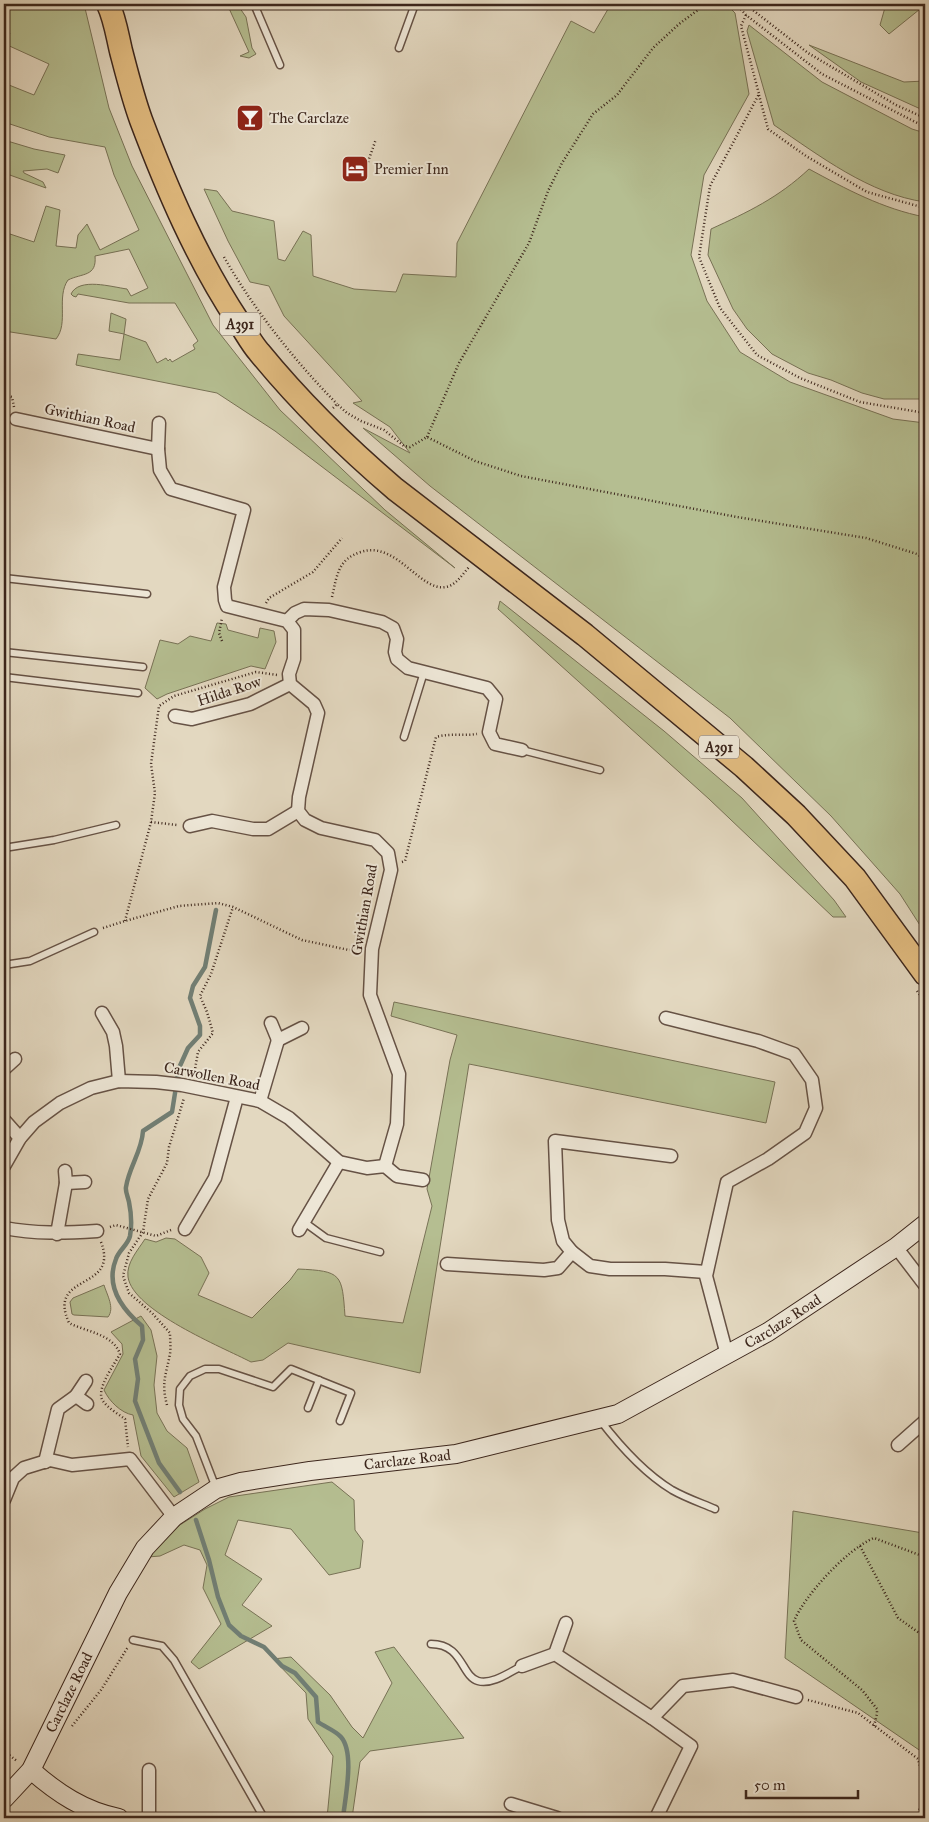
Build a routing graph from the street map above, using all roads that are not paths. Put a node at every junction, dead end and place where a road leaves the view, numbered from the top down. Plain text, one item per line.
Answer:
1 (254, 4) edge
2 (415, 4) edge
3 (113, 8) edge
4 (399, 48) dead end
5 (280, 65) dead end
6 (16, 418) dead end
7 (159, 423) dead end
8 (158, 449) junction
9 (4, 578) edge
10 (147, 594) dead end
11 (287, 621) junction
12 (4, 652) edge
13 (143, 667) dead end
14 (424, 672) junction
15 (4, 677) edge
16 (290, 684) junction
17 (138, 693) dead end
18 (175, 716) dead end
19 (404, 737) dead end
20 (522, 750) joint
21 (600, 770) dead end
22 (298, 811) junction
23 (116, 825) dead end
24 (190, 826) road end
25 (4, 848) edge
26 (94, 932) road end
27 (4, 966) edge
28 (925, 974) edge
29 (102, 1013) dead end
30 (666, 1018) dead end
31 (271, 1023) dead end
32 (302, 1028) dead end
33 (278, 1040) junction
34 (15, 1059) dead end
35 (4, 1069) edge
36 (119, 1080) junction
37 (237, 1097) junction
38 (260, 1101) junction
39 (4, 1120) edge
40 (20, 1138) junction
41 (671, 1156) dead end
42 (339, 1162) junction
43 (4, 1166) edge
44 (385, 1166) junction
45 (423, 1180) dead end
46 (85, 1182) dead end
47 (925, 1224) edge
48 (302, 1226) joint
49 (4, 1228) edge
50 (185, 1229) road end
51 (97, 1231) road end
52 (58, 1234) junction
53 (896, 1248) junction
54 (380, 1252) dead end
55 (572, 1252) junction
56 (447, 1264) dead end
57 (706, 1272) junction
58 (925, 1285) edge
59 (727, 1355) junction
60 (319, 1380) junction
61 (86, 1382) dead end
62 (76, 1396) junction
63 (87, 1404) dead end
64 (308, 1408) dead end
65 (600, 1419) junction
66 (340, 1421) dead end
67 (925, 1421) edge
68 (898, 1445) dead end
69 (45, 1462) junction
70 (216, 1489) junction
71 (4, 1500) edge
72 (715, 1509) dead end
73 (174, 1517) junction
74 (566, 1623) dead end
75 (133, 1640) road end
76 (431, 1644) dead end
77 (555, 1654) junction
78 (522, 1666) joint
79 (796, 1697) road end
80 (652, 1718) junction
81 (31, 1770) junction
82 (149, 1770) dead end
83 (4, 1799) edge
84 (511, 1804) dead end
85 (119, 1818) edge
86 (149, 1818) edge
87 (264, 1818) edge
88 (557, 1818) edge
89 (656, 1818) edge

1 - 5 lane
2 - 4 lane
3 - 28 highway, A391
6 - 8 street, Gwithian Road
7 - 8 street, Gwithian Road
8 - 11 street, Gwithian Road
9 - 10 lane
11 - 14 street
11 - 16 street
12 - 13 lane
14 - 19 lane
14 - 20 street
15 - 17 lane
16 - 18 street, Hilda Row
16 - 22 street
20 - 21 lane
22 - 24 street
22 - 44 street, Gwithian Road
23 - 25 lane
26 - 27 lane
29 - 36 street
30 - 57 street
31 - 33 street
32 - 33 street
33 - 38 street
34 - 35 street
36 - 37 street, Carwollen Road
36 - 40 street, Carwollen Road
37 - 38 street, Carwollen Road
37 - 50 street
38 - 42 street, Carwollen Road
39 - 40 street
40 - 43 street, Carwollen Road
41 - 55 street
42 - 44 street, Carwollen Road
42 - 48 street
44 - 45 street, Carwollen Road
46 - 52 street
47 - 53 street, Carclaze Road
48 - 54 lane
49 - 52 street
51 - 52 street
53 - 58 street
53 - 59 street, Carclaze Road
55 - 56 street
55 - 57 street
57 - 59 street
59 - 65 street, Carclaze Road
60 - 64 lane
60 - 66 lane
60 - 70 lane
61 - 62 street
62 - 63 street
62 - 69 street
65 - 70 street, Carclaze Road
65 - 72 lane
67 - 68 street
69 - 71 street
69 - 73 street
70 - 73 street, Carclaze Road
73 - 81 street, Carclaze Road
74 - 77 street
75 - 87 lane
76 - 78 lane
77 - 78 street
77 - 80 street
79 - 80 street
80 - 89 street
81 - 83 street, Carclaze Road
81 - 85 street
82 - 86 street
84 - 88 street

